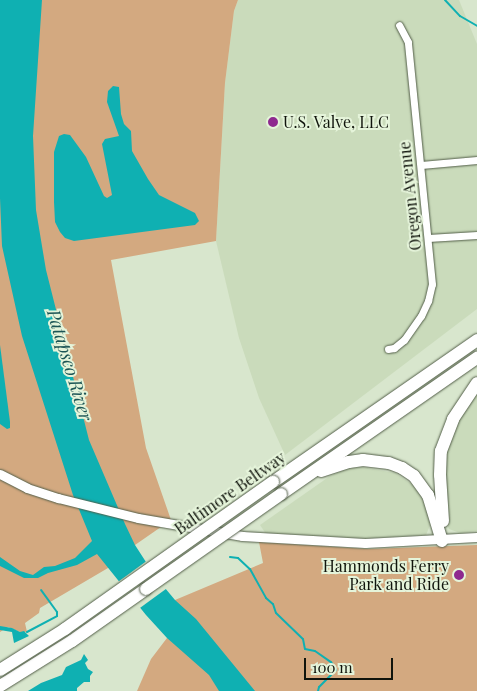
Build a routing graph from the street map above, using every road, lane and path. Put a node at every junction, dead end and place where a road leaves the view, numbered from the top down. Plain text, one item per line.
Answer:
1 (399, 25) dead end
2 (477, 160) edge
3 (420, 165) junction
4 (477, 235) edge
5 (428, 238) junction
6 (477, 330) edge
7 (477, 340) edge
8 (388, 349) dead end
9 (477, 358) edge
10 (477, 383) edge
11 (399, 393) junction
12 (0, 474) edge
13 (293, 485) junction
14 (477, 537) edge
15 (442, 541) junction
16 (0, 670) edge
17 (0, 686) edge

1 - 3 street, Oregon Avenue
2 - 3 street
3 - 5 street, Oregon Avenue
4 - 5 street
5 - 8 street, Oregon Avenue
6 - 11 highway
7 - 11 highway, Baltimore Beltway
9 - 13 highway, Baltimore Beltway
10 - 15 highway
11 - 16 highway, Baltimore Beltway, bridge
12 - 15 street
13 - 15 highway
13 - 17 highway, Baltimore Beltway, bridge
14 - 15 street

